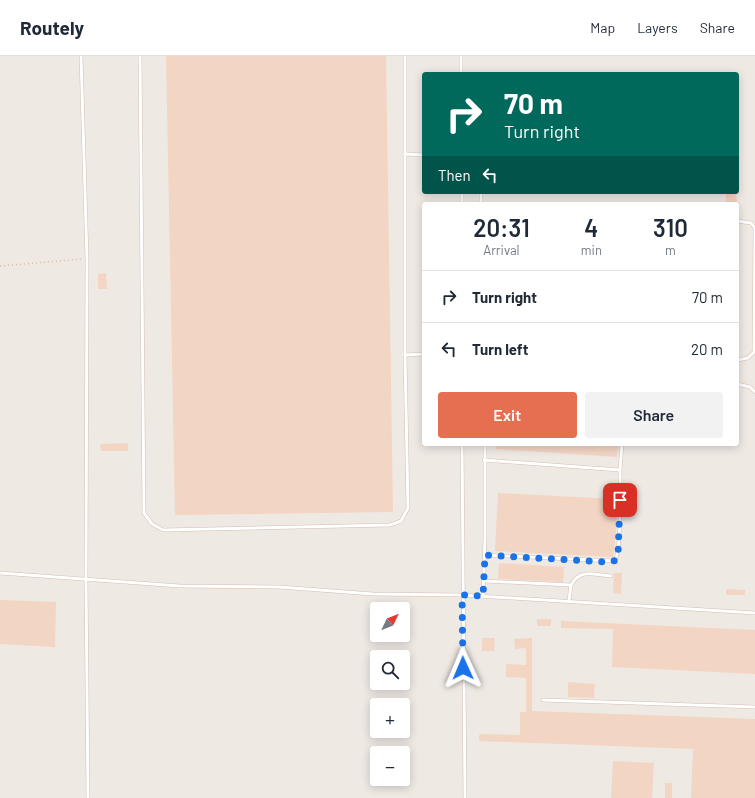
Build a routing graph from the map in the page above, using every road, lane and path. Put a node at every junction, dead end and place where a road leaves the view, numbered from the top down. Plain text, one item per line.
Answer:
1 (81, 56) edge
2 (140, 56) edge
3 (405, 56) edge
4 (461, 56) edge
5 (461, 72) edge
6 (405, 154) junction
7 (422, 155) edge
8 (739, 221) edge
9 (87, 259) junction
10 (0, 266) edge
11 (422, 354) edge
12 (405, 355) junction
13 (739, 360) edge
14 (739, 384) edge
15 (755, 392) edge
16 (462, 446) edge
17 (485, 446) edge
18 (622, 446) edge
19 (484, 460) junction
20 (620, 470) junction
21 (485, 555) junction
22 (0, 573) edge
23 (611, 576) dead end
24 (86, 580) junction
25 (484, 581) junction
26 (570, 585) junction
27 (462, 595) junction
28 (483, 596) junction
29 (569, 600) junction
30 (755, 613) edge
31 (543, 700) dead end
32 (755, 707) edge
33 (88, 798) edge
34 (465, 798) edge

1 - 9 lane
2 - 12 lane
3 - 6 lane
4 - 5 lane
6 - 7 lane
6 - 12 lane
8 - 13 lane
9 - 10 path
9 - 24 lane
11 - 12 lane
14 - 15 lane
16 - 27 lane
17 - 19 lane
18 - 20 lane
19 - 20 lane
19 - 21 lane
20 - 21 lane
21 - 25 lane
22 - 24 lane
23 - 26 lane
24 - 27 lane
24 - 33 lane
25 - 26 lane
25 - 28 lane
26 - 29 lane
27 - 28 lane
27 - 34 lane
28 - 29 lane
29 - 30 lane
31 - 32 lane

